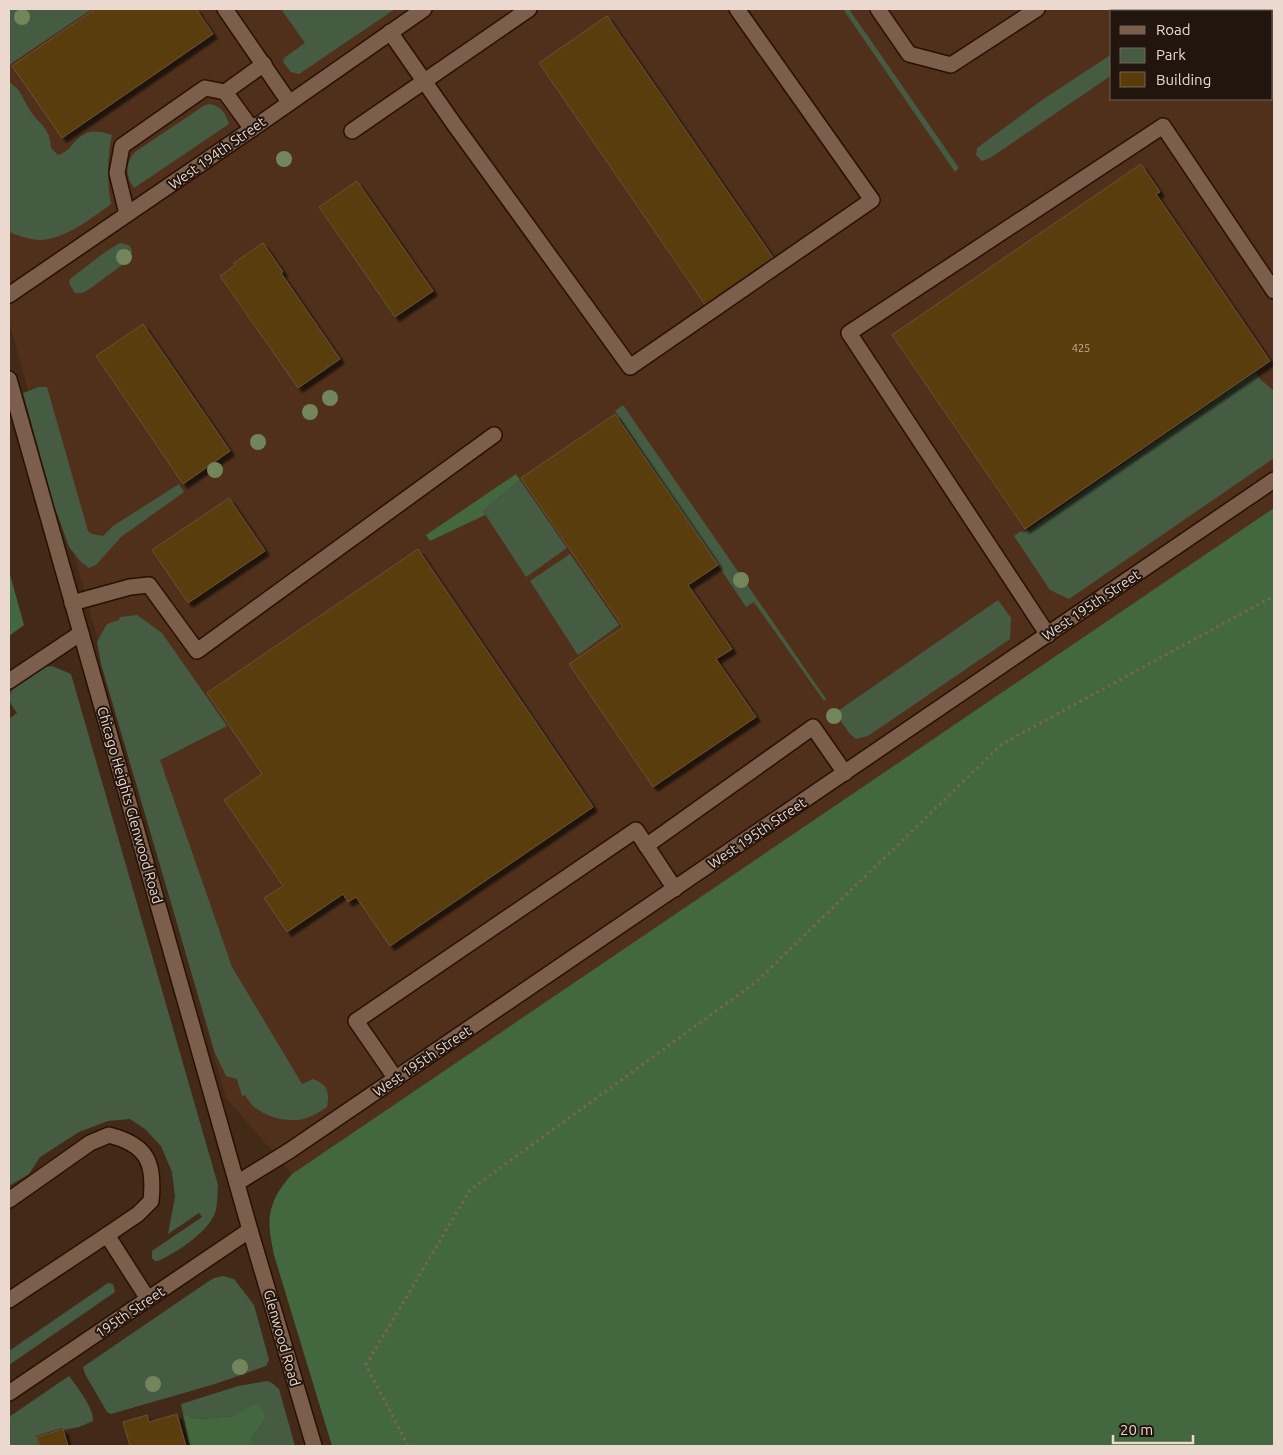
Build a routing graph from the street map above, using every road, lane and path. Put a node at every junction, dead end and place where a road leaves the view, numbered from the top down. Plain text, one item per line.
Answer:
1 (225, 9) edge
2 (424, 9) edge
3 (528, 9) edge
4 (737, 9) edge
5 (878, 9) edge
6 (1037, 9) edge
7 (390, 32) junction
8 (264, 64) junction
9 (424, 81) junction
10 (225, 92) junction
11 (289, 102) junction
12 (252, 129) junction
13 (352, 131) dead end
14 (127, 214) junction
15 (1274, 291) edge
16 (9, 296) edge
17 (9, 380) edge
18 (494, 435) dead end
19 (1274, 480) edge
20 (1274, 596) edge
21 (72, 603) junction
22 (81, 633) junction
23 (1048, 634) junction
24 (9, 682) edge
25 (845, 773) junction
26 (646, 846) junction
27 (675, 889) junction
28 (396, 1079) junction
29 (237, 1184) junction
30 (9, 1200) edge
31 (250, 1230) junction
32 (107, 1235) junction
33 (148, 1299) junction
34 (9, 1300) edge
35 (9, 1394) edge
36 (314, 1446) edge
37 (408, 1446) edge

1 - 8 street
2 - 7 street, West 194th Street
3 - 9 street
4 - 9 street
5 - 6 street
7 - 9 street
7 - 11 street, West 194th Street
8 - 10 street
8 - 11 street
9 - 13 street
10 - 12 street
10 - 14 street
11 - 12 street, West 194th Street
12 - 14 street, West 194th Street
14 - 16 street, West 194th Street
15 - 23 street
17 - 21 street, Chicago Heights Glenwood Road
18 - 21 street
19 - 23 street, West 195th Street
20 - 37 path
21 - 22 street, Chicago Heights Glenwood Road
22 - 24 street
22 - 29 street, Chicago Heights Glenwood Road
23 - 25 street, West 195th Street
25 - 26 street
25 - 27 street, West 195th Street
26 - 27 street
26 - 28 street
27 - 28 street, West 195th Street
28 - 29 street, West 195th Street
29 - 31 street, Chicago Heights Glenwood Road
30 - 32 street
31 - 33 street, 195th Street
31 - 36 street, Glenwood Road
32 - 33 street
32 - 34 street
33 - 35 street, 195th Street

